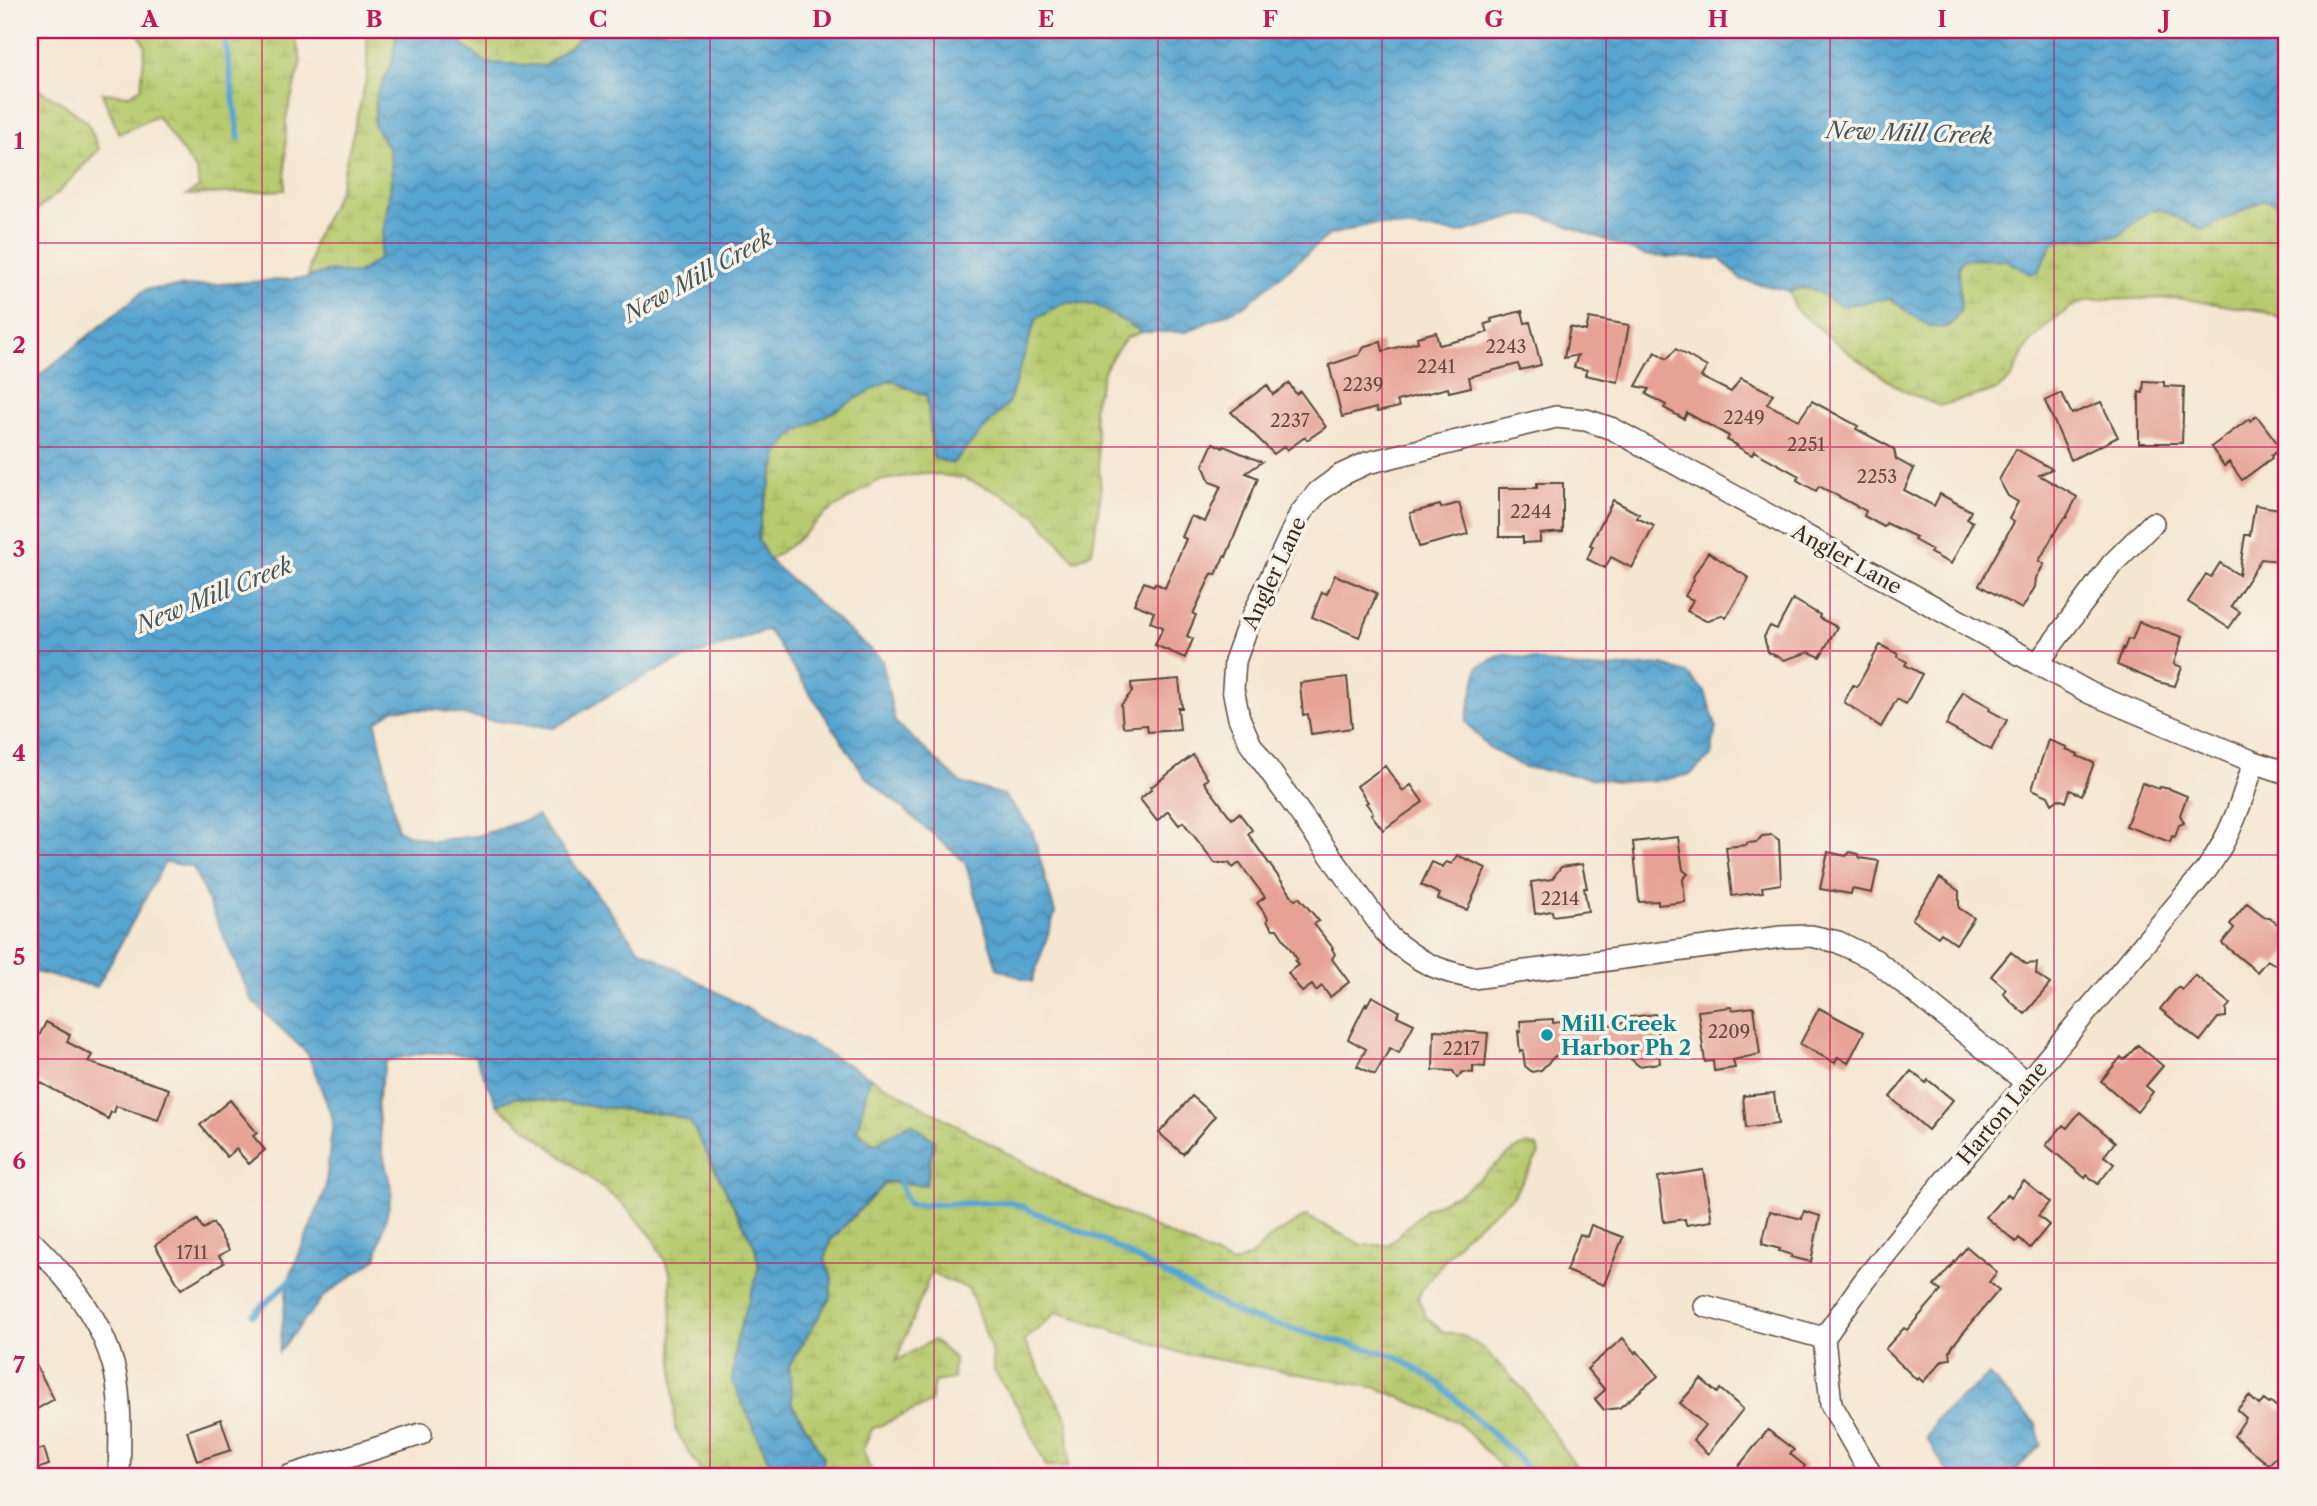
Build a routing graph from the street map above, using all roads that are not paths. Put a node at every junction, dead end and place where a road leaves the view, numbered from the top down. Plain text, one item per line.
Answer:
1 (2153, 523) dead end
2 (2038, 663) junction
3 (2253, 762) junction
4 (2287, 773) edge
5 (2027, 1083) junction
6 (30, 1240) edge
7 (1705, 1306) dead end
8 (1824, 1338) junction
9 (421, 1434) dead end
10 (119, 1476) edge
11 (289, 1476) edge
12 (1872, 1476) edge

1 - 2 street
2 - 3 street, Angler Lane
2 - 5 street, Angler Lane
3 - 4 street, Angler Lane
3 - 5 street, Harton Lane
5 - 8 street, Harton Lane
6 - 10 street
7 - 8 street
8 - 12 street
9 - 11 street

